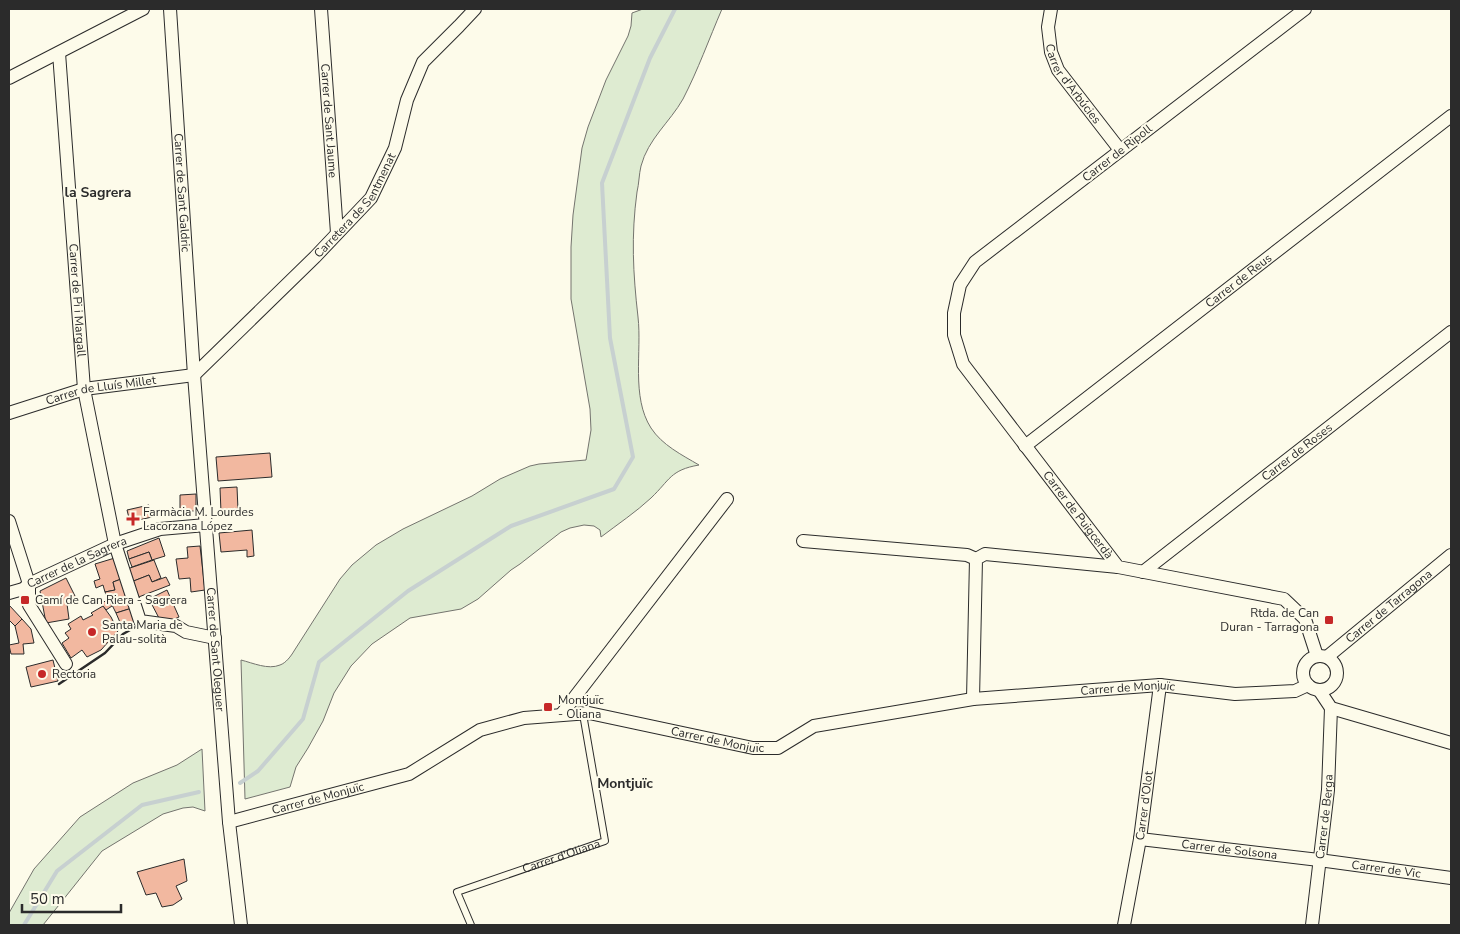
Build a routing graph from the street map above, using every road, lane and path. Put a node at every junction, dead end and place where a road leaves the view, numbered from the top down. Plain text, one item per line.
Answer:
1 (143, 9) edge
2 (170, 9) edge
3 (321, 9) edge
4 (1051, 9) edge
5 (1305, 9) edge
6 (470, 11) edge
7 (59, 52) junction
8 (9, 78) edge
9 (1451, 116) edge
10 (1120, 150) junction
11 (337, 233) junction
12 (954, 313) joint
13 (1451, 332) edge
14 (194, 375) junction
15 (84, 389) junction
16 (9, 413) edge
17 (1025, 446) junction
18 (728, 499) dead end
19 (9, 521) edge
20 (206, 526) junction
21 (803, 541) dead end
22 (115, 544) junction
23 (1451, 555) edge
24 (976, 559) junction
25 (1118, 567) junction
26 (1143, 572) junction
27 (30, 584) junction
28 (9, 593) edge
29 (215, 638) junction
30 (1322, 657) junction
31 (66, 664) dead end
32 (1160, 685) junction
33 (1314, 688) junction
34 (973, 699) junction
35 (1331, 708) junction
36 (583, 714) junction
37 (561, 715) junction
38 (1451, 743) edge
39 (229, 822) junction
40 (1140, 839) junction
41 (1319, 860) junction
42 (1451, 878) edge
43 (241, 925) edge
44 (470, 925) edge
45 (1124, 925) edge
46 (1312, 925) edge

1 - 7 street
2 - 14 street, Carrer de Sant Galdric
3 - 11 street, Carrer de Sant Jaume
4 - 10 street, Carrer d'Arbúcies
5 - 10 street, Carrer de Ripoll
6 - 11 street, Carretera de Sentmenat
7 - 8 street
7 - 15 street, Carrer de Pi i Margall
9 - 17 street, Carrer de Reus
10 - 12 street, Carrer de Ripoll
11 - 14 street, Carretera de Sentmenat
12 - 17 street, Carrer de Puigcerdà
13 - 26 street, Carrer de Roses
14 - 15 street, Carrer de Lluís Millet
14 - 20 street, Carrer de Sant Oleguer
15 - 16 street, Carrer de Lluís Millet
15 - 22 street, Carrer de Pi i Margall
17 - 25 street, Carrer de Puigcerdà
18 - 37 street
19 - 27 street
20 - 22 street, Carrer de la Sagrera
20 - 29 street, Carrer de Sant Oleguer
21 - 24 street
22 - 27 street, Carrer de la Sagrera
22 - 29 street, Carrer de Pi i Margall
23 - 30 street, Carrer de Tarragona
24 - 25 street
24 - 34 street
25 - 26 street, Carrer de Puigcerdà
26 - 30 street, Carrer de Puigcerdà
27 - 28 street, Carrer de la Sagrera
27 - 31 street
29 - 39 street, Carrer de Sant Oleguer
30 - 33 street
30 - 33 street
32 - 33 street, Carrer de Monjuïc
32 - 34 street, Carrer de Monjuïc
32 - 40 street, Carrer d'Olot
33 - 35 street
34 - 36 street, Carrer de Monjuïc
35 - 38 street
35 - 41 street, Carrer de Berga
36 - 37 street, Carrer de Monjuïc
36 - 44 lane, Carrer d'Oliana
37 - 39 street, Carrer de Monjuïc
39 - 43 street, Carrer de Sant Oleguer
40 - 41 street, Carrer de Solsona
40 - 45 street, Carrer d'Olot
41 - 42 street, Carrer de Vic
41 - 46 street, Carrer de Berga

